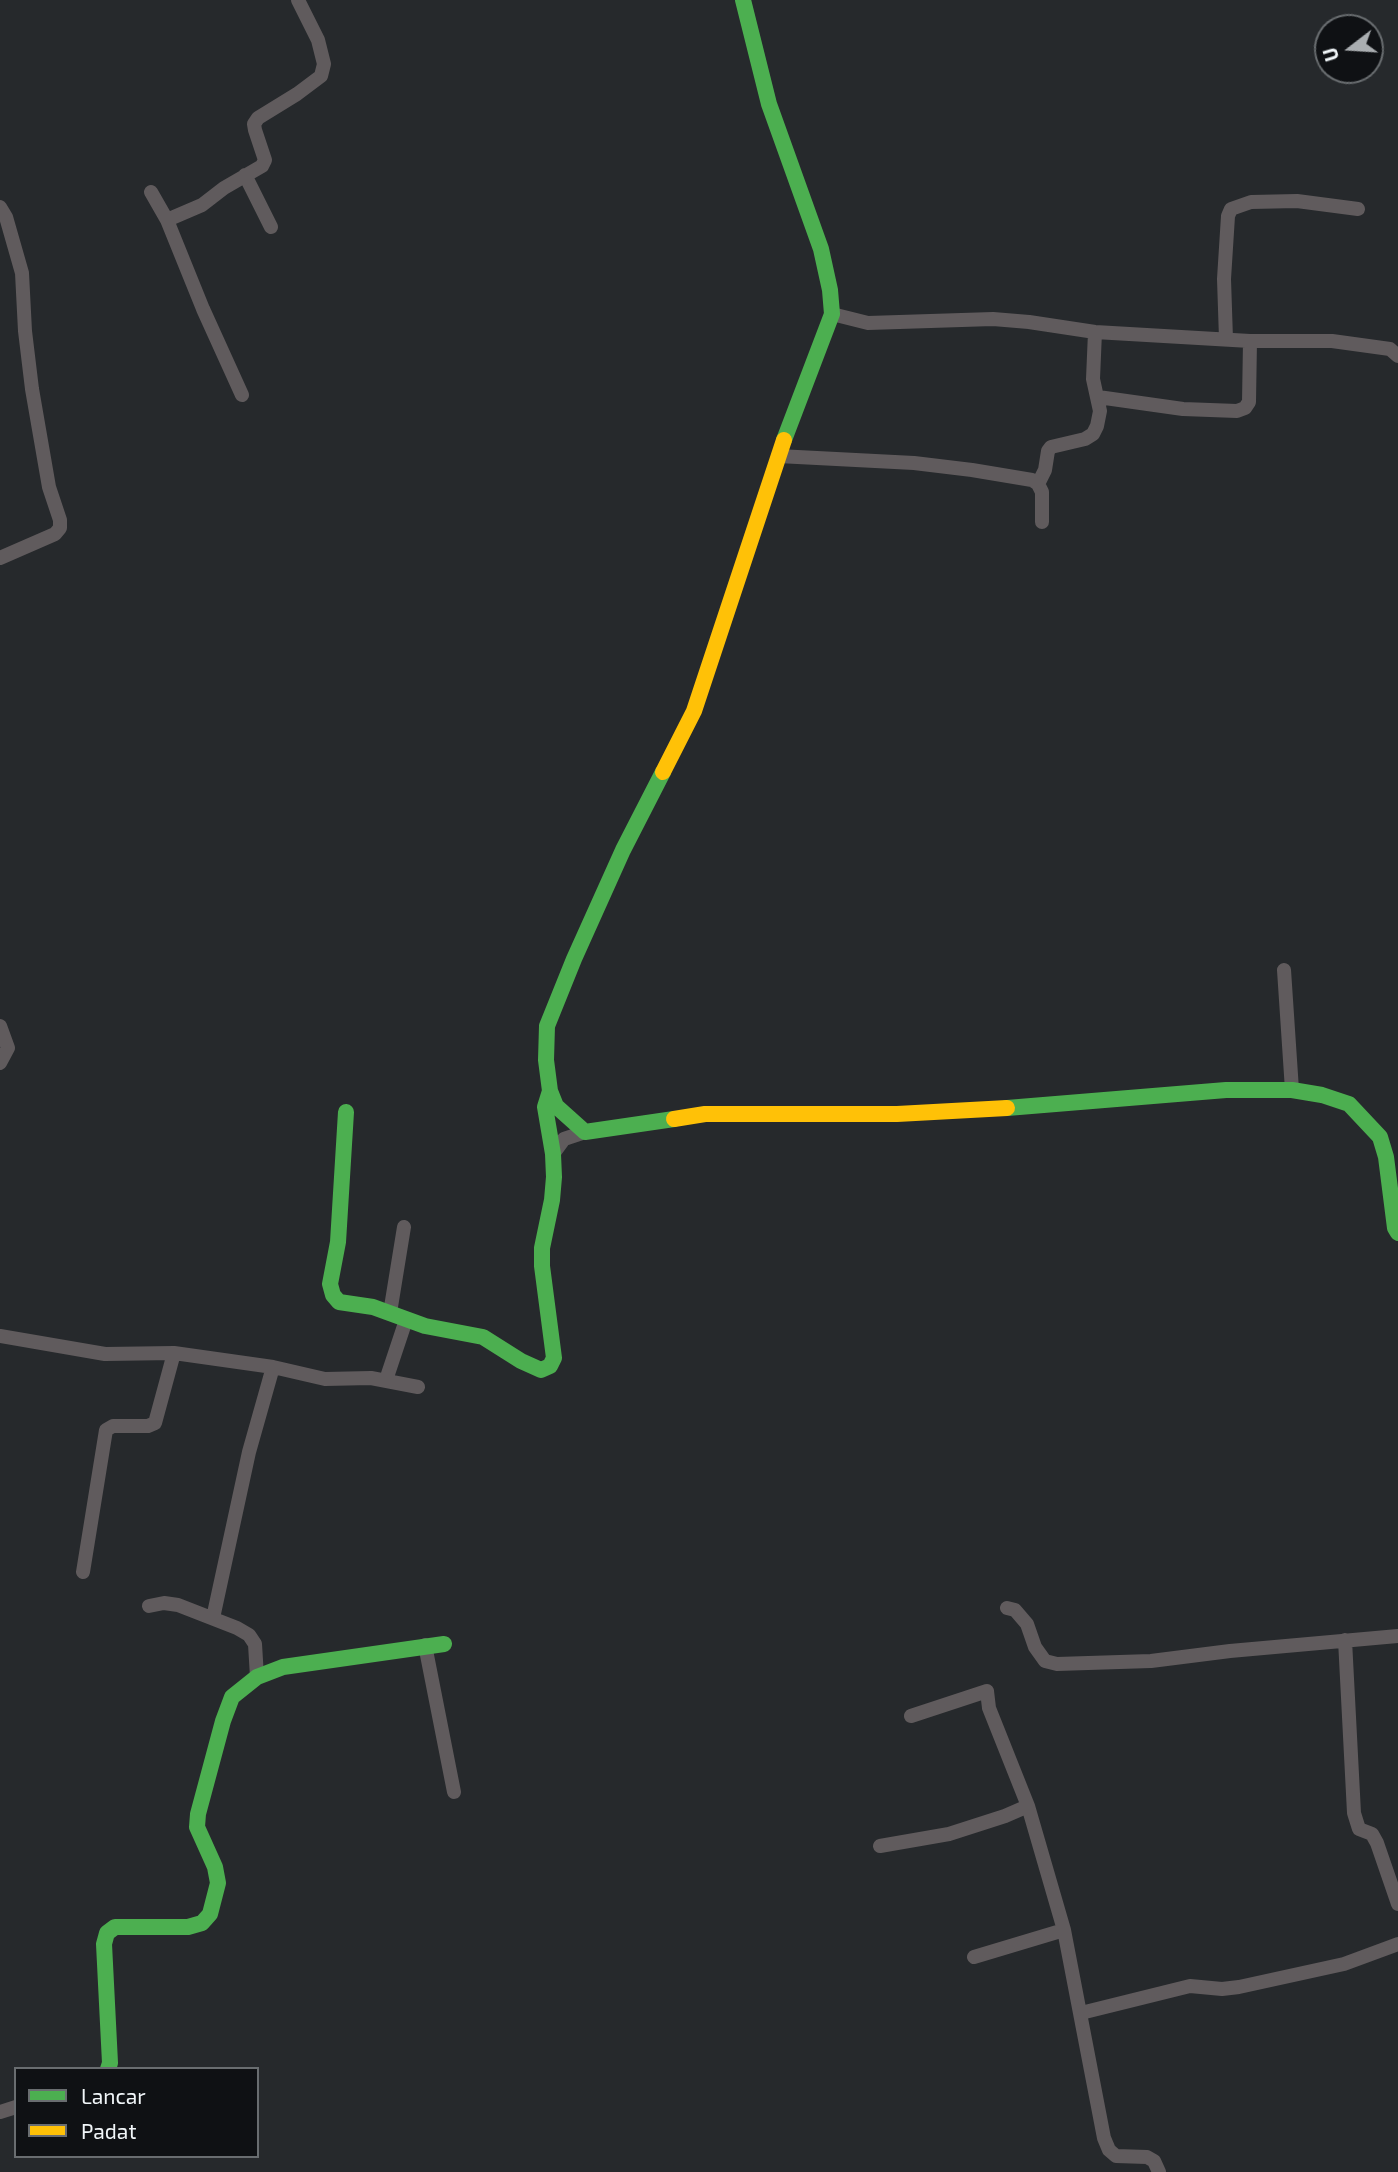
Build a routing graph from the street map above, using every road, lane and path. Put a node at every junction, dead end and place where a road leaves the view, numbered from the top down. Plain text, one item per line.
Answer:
1 (298, 0) edge
2 (743, 0) edge
3 (245, 175) junction
4 (151, 192) dead end
5 (0, 207) edge
6 (1358, 209) dead end
7 (167, 220) junction
8 (271, 227) dead end
9 (832, 314) junction
10 (1095, 332) junction
11 (1398, 338) edge
12 (1226, 339) junction
13 (1250, 341) junction
14 (1378, 347) junction
15 (1398, 356) edge
16 (242, 395) dead end
17 (1098, 397) junction
18 (778, 456) junction
19 (1038, 484) junction
20 (1042, 522) dead end
21 (0, 558) edge
22 (1284, 970) dead end
23 (0, 1026) edge
24 (0, 1063) edge
25 (1292, 1090) junction
26 (550, 1091) junction
27 (346, 1112) dead end
28 (585, 1132) junction
29 (553, 1154) junction
30 (404, 1227) dead end
31 (1398, 1233) edge
32 (390, 1313) junction
33 (403, 1327) junction
34 (0, 1336) edge
35 (174, 1353) junction
36 (273, 1367) junction
37 (386, 1379) junction
38 (418, 1387) dead end
39 (83, 1572) dead end
40 (149, 1606) dead end
41 (1007, 1608) dead end
42 (213, 1618) junction
43 (1398, 1636) edge
44 (1345, 1640) junction
45 (444, 1644) dead end
46 (425, 1645) junction
47 (257, 1677) junction
48 (911, 1716) dead end
49 (454, 1792) dead end
50 (1028, 1806) junction
51 (880, 1846) dead end
52 (1398, 1904) edge
53 (1064, 1930) junction
54 (1398, 1944) edge
55 (974, 1957) dead end
56 (1081, 2012) junction
57 (109, 2067) edge
58 (1159, 2172) edge

1 - 3 street
2 - 9 street
3 - 7 street
3 - 8 street
4 - 7 street
5 - 21 street
6 - 12 street
7 - 16 street
9 - 10 street
9 - 18 street
10 - 12 street
10 - 17 street
11 - 14 street
12 - 13 street
13 - 14 street
13 - 17 street
14 - 15 street
17 - 19 street
18 - 19 street
18 - 26 street
19 - 20 street
22 - 25 street
23 - 24 street
25 - 28 street
25 - 31 street
26 - 28 street
26 - 29 street
27 - 32 street
28 - 29 street
29 - 33 street
30 - 32 street
32 - 33 street
33 - 37 street
34 - 35 street
35 - 36 street
35 - 39 street
36 - 37 street
36 - 42 street
37 - 38 street
40 - 42 street
41 - 44 street
42 - 47 street
43 - 44 street
44 - 52 street
45 - 46 street
46 - 47 street
46 - 49 street
47 - 57 street
48 - 50 street
50 - 51 street
50 - 53 street
53 - 55 street
53 - 56 street
54 - 56 street
56 - 58 street

